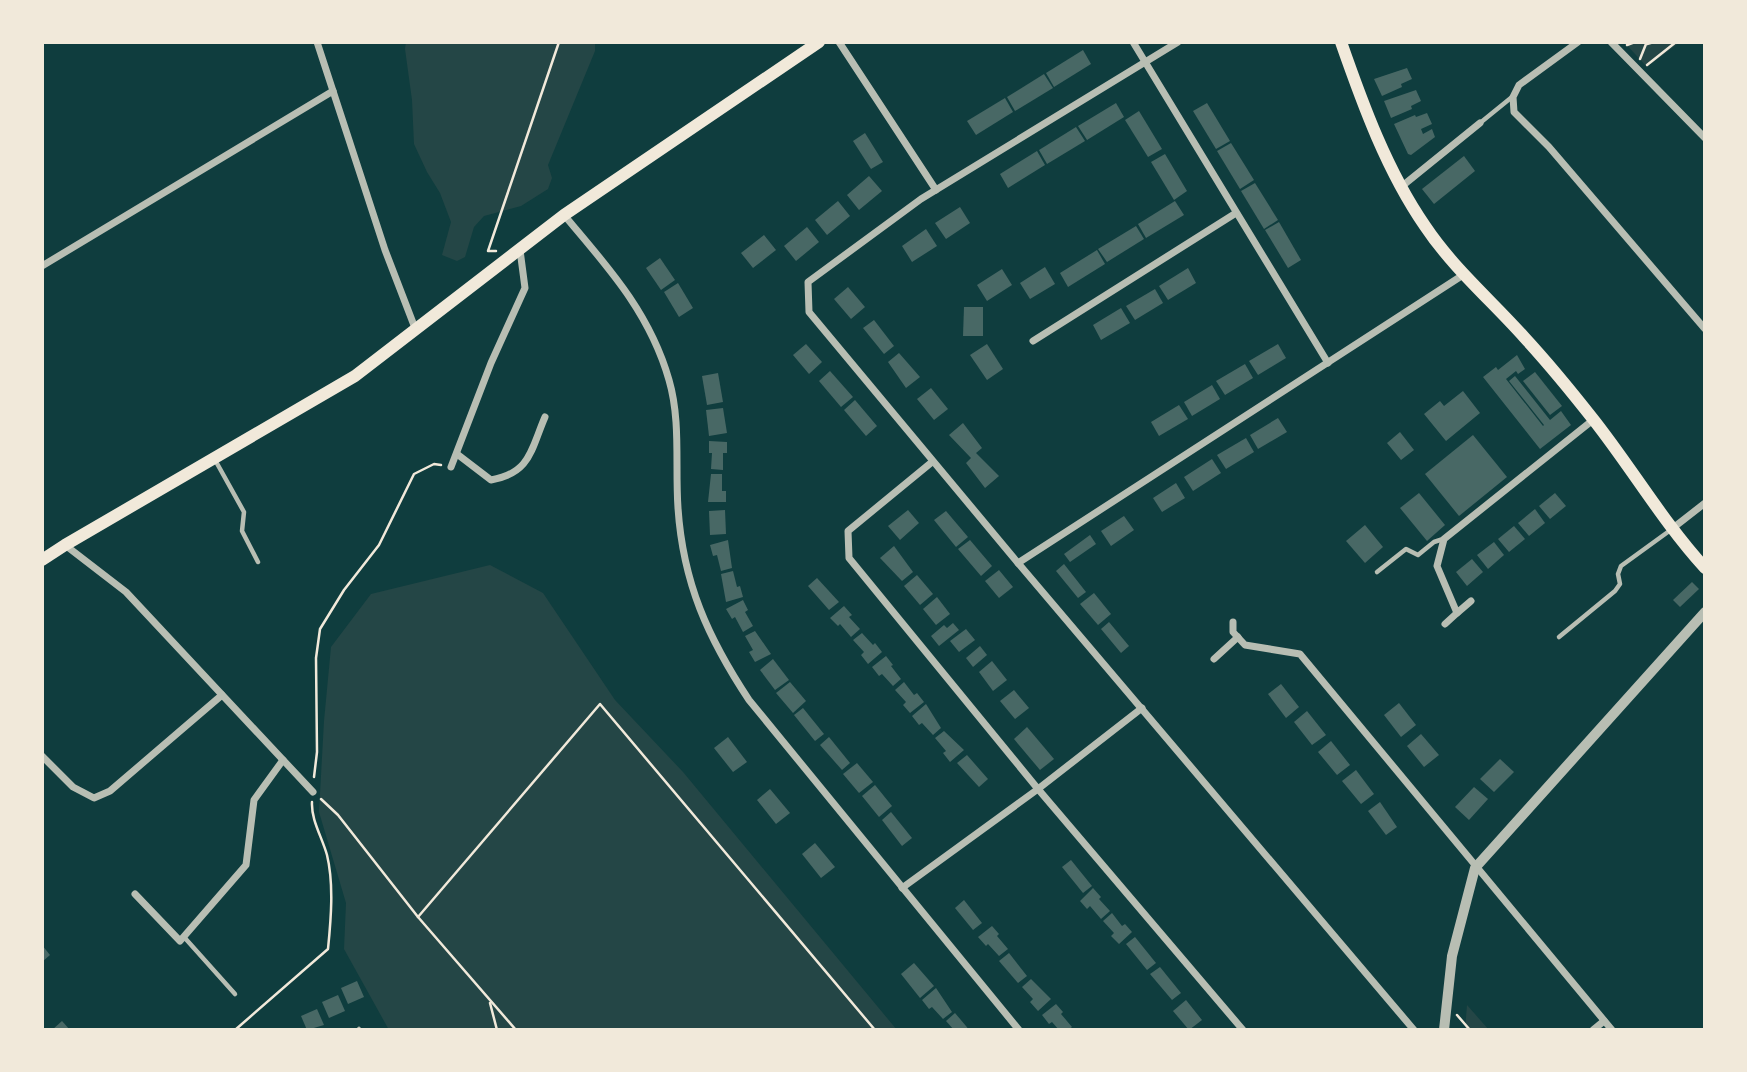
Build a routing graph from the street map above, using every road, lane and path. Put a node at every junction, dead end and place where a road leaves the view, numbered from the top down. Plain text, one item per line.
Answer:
1 (317, 42) edge
2 (559, 42) edge
3 (819, 42) edge
4 (839, 42) edge
5 (1133, 42) edge
6 (1178, 42) edge
7 (1341, 42) edge
8 (1578, 42) edge
9 (1611, 42) edge
10 (1643, 42) edge
11 (1654, 42) edge
12 (1676, 42) edge
13 (1567, 45) edge
14 (1145, 62) junction
15 (1639, 71) junction
16 (333, 91) junction
17 (1513, 97) junction
18 (1480, 123) joint
19 (1705, 138) edge
20 (1401, 187) junction
21 (936, 190) junction
22 (1236, 213) junction
23 (564, 215) junction
24 (520, 250) junction
25 (488, 251) dead end
26 (42, 266) edge
27 (1463, 275) junction
28 (415, 328) junction
29 (1705, 329) edge
30 (1033, 341) dead end
31 (1328, 363) junction
32 (545, 417) dead end
33 (1593, 420) junction
34 (457, 454) junction
35 (214, 458) junction
36 (932, 461) junction
37 (451, 467) joint
38 (1705, 503) edge
39 (1673, 528) junction
40 (1444, 539) junction
41 (65, 545) junction
42 (42, 560) edge
43 (258, 562) dead end
44 (1018, 564) junction
45 (1705, 568) edge
46 (1377, 572) dead end
47 (1471, 601) dead end
48 (1705, 612) edge
49 (1457, 613) junction
50 (1233, 622) dead end
51 (1446, 624) dead end
52 (1559, 637) dead end
53 (1238, 638) junction
54 (1214, 659) dead end
55 (222, 695) junction
56 (1142, 708) junction
57 (42, 756) edge
58 (284, 760) junction
59 (1038, 789) junction
60 (313, 792) junction
61 (1475, 868) junction
62 (902, 888) junction
63 (135, 894) dead end
64 (418, 917) junction
65 (184, 936) junction
66 (235, 993) dead end
67 (489, 999) junction
68 (1604, 1021) junction
69 (236, 1030) edge
70 (498, 1030) edge
71 (516, 1030) edge
72 (875, 1030) edge
73 (1019, 1030) edge
74 (1243, 1030) edge
75 (1414, 1030) edge
76 (1444, 1030) edge
77 (1593, 1030) edge
78 (1612, 1030) edge

1 - 16 street
2 - 25 path
3 - 23 main road
4 - 21 street
5 - 14 street
6 - 14 street
7 - 20 main road
8 - 13 street
9 - 15 street
10 - 11 path
12 - 15 path
13 - 17 street
14 - 21 street
14 - 22 street
15 - 19 street
16 - 26 street
16 - 28 street
17 - 18 lane
17 - 29 street
18 - 20 street
20 - 27 main road
21 - 36 street
22 - 30 street
22 - 31 street
23 - 24 main road
23 - 62 street
24 - 28 main road
24 - 34 street
27 - 31 street
27 - 33 main road
28 - 35 main road
31 - 44 street
32 - 34 street
33 - 39 main road
33 - 40 street
34 - 37 street
35 - 41 main road
35 - 43 lane
36 - 44 street
36 - 59 street
37 - 60 path
38 - 39 street
39 - 45 main road
39 - 52 lane
40 - 46 lane
40 - 49 street
41 - 42 main road
41 - 55 street
44 - 56 street
47 - 49 street
48 - 61 street
49 - 51 street
50 - 53 street
53 - 54 street
53 - 61 street
55 - 57 street
55 - 58 street
56 - 59 street
56 - 75 street
58 - 60 street
58 - 65 street
59 - 62 street
59 - 74 street
60 - 64 path
60 - 69 path
61 - 68 street
61 - 76 street
62 - 73 street
63 - 65 street
64 - 67 path
64 - 72 path
65 - 66 lane
67 - 70 path
67 - 71 path
68 - 77 street
68 - 78 street

